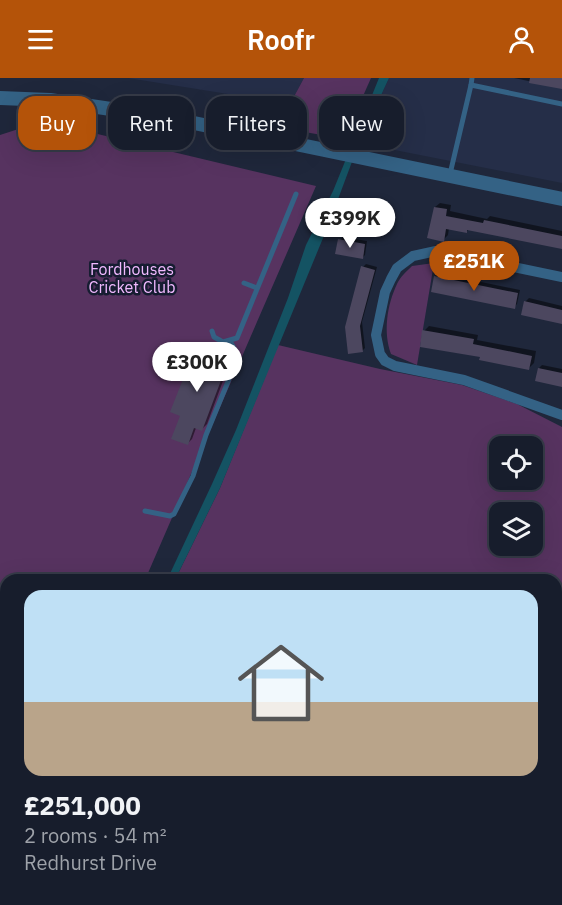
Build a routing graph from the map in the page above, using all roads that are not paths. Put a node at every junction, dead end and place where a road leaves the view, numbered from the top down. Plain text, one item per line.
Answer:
1 (472, 78) edge
2 (471, 85) junction
3 (0, 98) edge
4 (562, 104) edge
5 (450, 175) junction
6 (296, 194) dead end
7 (562, 199) edge
8 (562, 277) edge
9 (244, 283) dead end
10 (257, 288) junction
11 (212, 331) dead end
12 (230, 341) junction
13 (562, 415) edge
14 (145, 511) dead end

1 - 2 lane
2 - 4 lane
2 - 5 lane
3 - 5 street
5 - 7 street
6 - 10 lane
8 - 13 street
9 - 10 lane
10 - 12 lane
11 - 12 lane
12 - 14 lane

